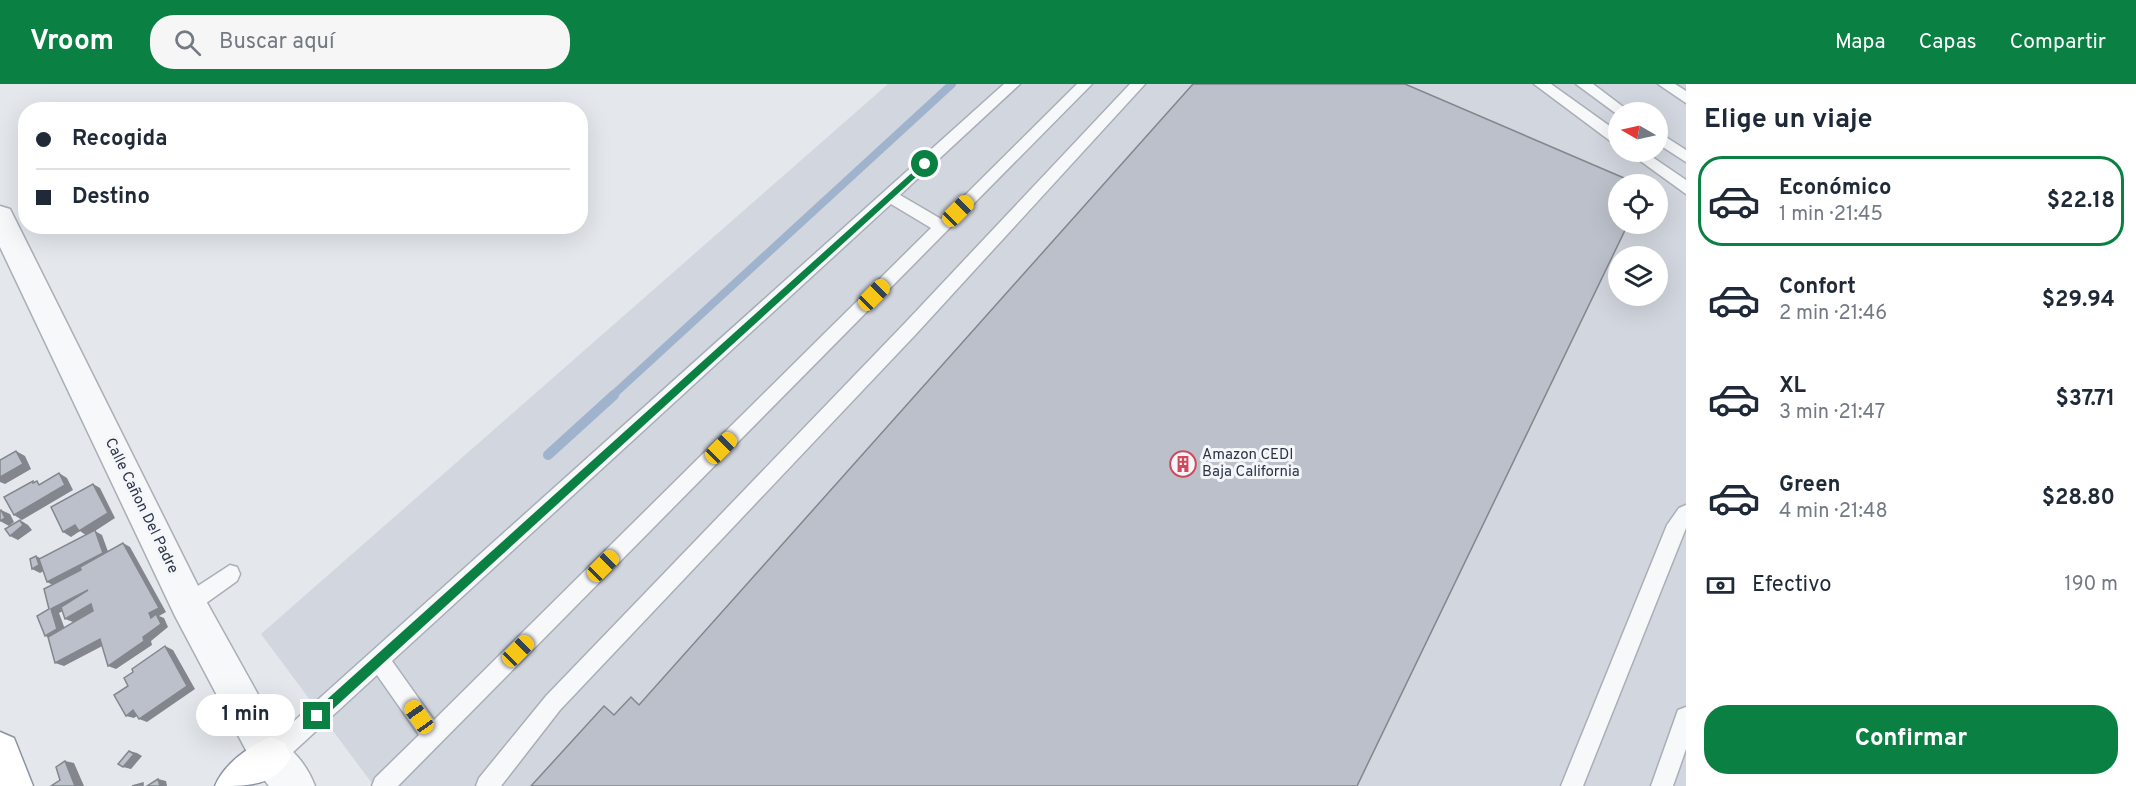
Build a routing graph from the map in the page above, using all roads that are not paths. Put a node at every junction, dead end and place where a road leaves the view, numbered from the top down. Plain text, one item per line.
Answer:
1 (1013, 84) edge
2 (1085, 84) edge
3 (1138, 84) edge
4 (1541, 84) edge
5 (1583, 84) edge
6 (1665, 84) edge
7 (1686, 98) edge
8 (1609, 102) edge
9 (1608, 133) edge
10 (1668, 144) edge
11 (1686, 157) edge
12 (1649, 162) edge
13 (1686, 188) edge
14 (890, 196) junction
15 (0, 217) edge
16 (942, 227) junction
17 (1686, 514) edge
18 (230, 574) dead end
19 (188, 604) junction
20 (379, 660) junction
21 (1686, 718) edge
22 (433, 736) junction
23 (0, 752) edge
24 (283, 772) edge
25 (13, 786) edge
26 (235, 786) edge
27 (383, 786) edge
28 (487, 786) edge
29 (1572, 786) edge
30 (1662, 786) edge

1 - 14 lane
2 - 16 lane
3 - 28 lane
4 - 9 lane
5 - 8 lane
6 - 7 lane
10 - 11 lane
12 - 13 lane
14 - 16 lane
14 - 20 lane
15 - 19 street, Calle Cañon Del Padre
16 - 22 lane
17 - 29 lane
18 - 19 lane
19 - 24 street, Calle Cañon Del Padre
20 - 22 lane
20 - 24 lane
21 - 30 lane
22 - 27 lane
23 - 25 highway
24 - 26 highway

